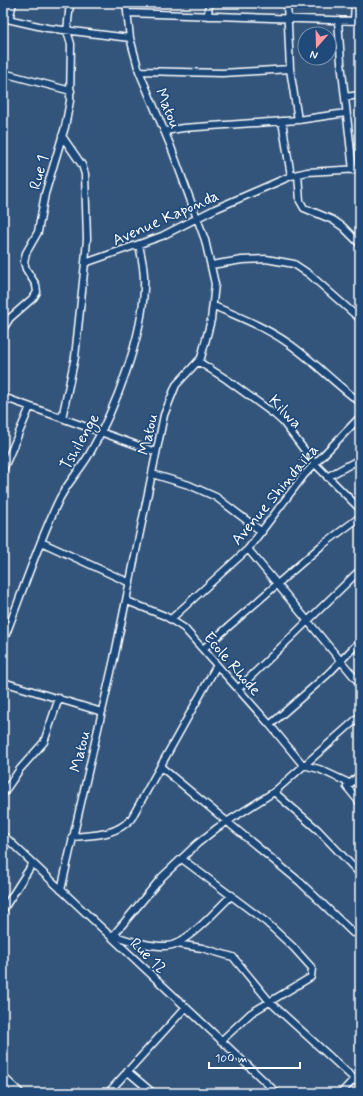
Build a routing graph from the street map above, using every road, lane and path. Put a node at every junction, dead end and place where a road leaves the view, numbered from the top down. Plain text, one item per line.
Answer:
1 (13, 3) edge
2 (70, 3) edge
3 (126, 3) edge
4 (209, 3) edge
5 (287, 3) edge
6 (355, 3) edge
7 (127, 13) junction
8 (208, 16) junction
9 (288, 17) junction
10 (6, 19) edge
11 (338, 20) junction
12 (357, 20) edge
13 (67, 31) junction
14 (130, 38) junction
15 (290, 69) junction
16 (139, 70) junction
17 (3, 74) edge
18 (71, 91) junction
19 (360, 95) edge
20 (345, 97) junction
21 (346, 113) junction
22 (298, 120) junction
23 (282, 121) junction
24 (165, 131) junction
25 (62, 136) junction
26 (357, 169) edge
27 (298, 174) junction
28 (290, 176) junction
29 (197, 218) junction
30 (360, 244) edge
31 (139, 245) junction
32 (85, 263) junction
33 (212, 265) junction
34 (214, 306) junction
35 (360, 319) edge
36 (3, 329) edge
37 (199, 362) junction
38 (3, 397) edge
39 (360, 402) edge
40 (30, 407) junction
41 (360, 417) edge
42 (62, 418) junction
43 (100, 432) junction
44 (156, 452) junction
45 (360, 459) edge
46 (315, 464) junction
47 (3, 470) edge
48 (152, 474) junction
49 (327, 477) junction
50 (360, 509) edge
51 (360, 516) edge
52 (262, 532) junction
53 (41, 542) junction
54 (248, 549) junction
55 (360, 570) edge
56 (130, 583) junction
57 (277, 584) junction
58 (127, 601) junction
59 (171, 619) junction
60 (308, 622) junction
61 (360, 641) edge
62 (3, 642) edge
63 (203, 649) junction
64 (341, 661) junction
65 (217, 665) junction
66 (3, 682) edge
67 (360, 684) edge
68 (238, 689) junction
69 (59, 698) junction
70 (102, 712) junction
71 (360, 716) edge
72 (270, 725) junction
73 (303, 765) junction
74 (161, 767) junction
75 (360, 774) edge
76 (349, 783) junction
77 (274, 792) junction
78 (3, 794) edge
79 (360, 803) edge
80 (226, 822) junction
81 (3, 835) edge
82 (72, 837) junction
83 (182, 859) junction
84 (33, 863) junction
85 (360, 874) edge
86 (61, 890) junction
87 (232, 895) junction
88 (3, 910) edge
89 (353, 933) dead end
90 (113, 936) junction
91 (177, 944) junction
92 (270, 1002) junction
93 (185, 1008) junction
94 (221, 1041) junction
95 (127, 1071) junction
96 (3, 1078) edge
97 (354, 1079) junction
98 (360, 1084) edge
99 (20, 1093) edge
100 (108, 1093) edge
101 (153, 1093) edge
102 (277, 1093) edge
103 (341, 1093) edge

1 - 10 street
2 - 13 street, Rue 1
3 - 7 street, Matou
4 - 8 street
5 - 9 street
6 - 12 street
7 - 8 street
7 - 14 street, Matou
8 - 9 street
9 - 11 street
9 - 15 street
10 - 13 street
11 - 12 street
11 - 20 street
13 - 14 street
13 - 18 street, Rue 1
14 - 16 street, Matou
15 - 16 street
15 - 22 street
16 - 24 street, Matou
17 - 18 street
18 - 25 street, Rue 1
19 - 20 street
20 - 21 street
21 - 22 street
21 - 26 street
22 - 23 street
23 - 24 street
23 - 28 street
24 - 29 street, Matou
25 - 32 street
25 - 36 street, Rue 1
26 - 27 street, Avenue Kaponda
27 - 28 street, Avenue Kaponda
27 - 30 street
28 - 29 street, Avenue Kaponda
29 - 31 street, Avenue Kaponda
29 - 33 street, Matou
31 - 32 street, Avenue Kaponda
31 - 43 street, Tshilenge
32 - 42 street
33 - 34 street, Matou
33 - 35 street
34 - 37 street, Matou
34 - 39 street
37 - 44 street, Matou
37 - 46 street, Kilwa
38 - 40 street
40 - 42 street
40 - 47 street
41 - 46 street, Avenue Shindaïka
42 - 43 street
43 - 44 street
43 - 53 street, Tshilenge
44 - 48 street, Matou
45 - 49 street
46 - 49 street, Kilwa
46 - 52 street, Avenue Shindaïka
48 - 52 street
48 - 56 street, Matou
49 - 50 street, Kilwa
51 - 57 street
52 - 54 street, Avenue Shindaïka
53 - 56 street
53 - 62 street, Tshilenge
54 - 57 street
54 - 59 street, Avenue Shindaïka
55 - 60 street
56 - 58 street, Matou
57 - 60 street
57 - 63 street
58 - 59 street, Ecole Rhode
58 - 70 street, Matou
59 - 63 street, Ecole Rhode
60 - 64 street
60 - 68 street
61 - 64 street
63 - 65 street, Ecole Rhode
64 - 67 street
64 - 72 street
65 - 68 street, Ecole Rhode
65 - 74 street
66 - 69 street
68 - 72 street, Ecole Rhode
69 - 70 street
69 - 78 street
70 - 82 street, Matou
71 - 73 street
72 - 73 street, Ecole Rhode
73 - 76 street
73 - 77 street
74 - 80 street
74 - 82 street
75 - 76 street
76 - 79 street
77 - 80 street
77 - 85 street
80 - 83 street
80 - 89 street
81 - 84 street, Rue 12
82 - 86 street, Matou
83 - 87 street
83 - 90 street
84 - 86 street, Rue 12
84 - 88 street
86 - 90 street, Rue 12
87 - 91 street
87 - 92 street
90 - 91 street
90 - 93 street, Rue 12
91 - 92 street
92 - 94 street
92 - 97 street
93 - 94 street, Rue 12
93 - 95 street
94 - 102 street, Rue 12
95 - 100 street
95 - 101 street
96 - 99 main road
97 - 98 street
97 - 103 street

